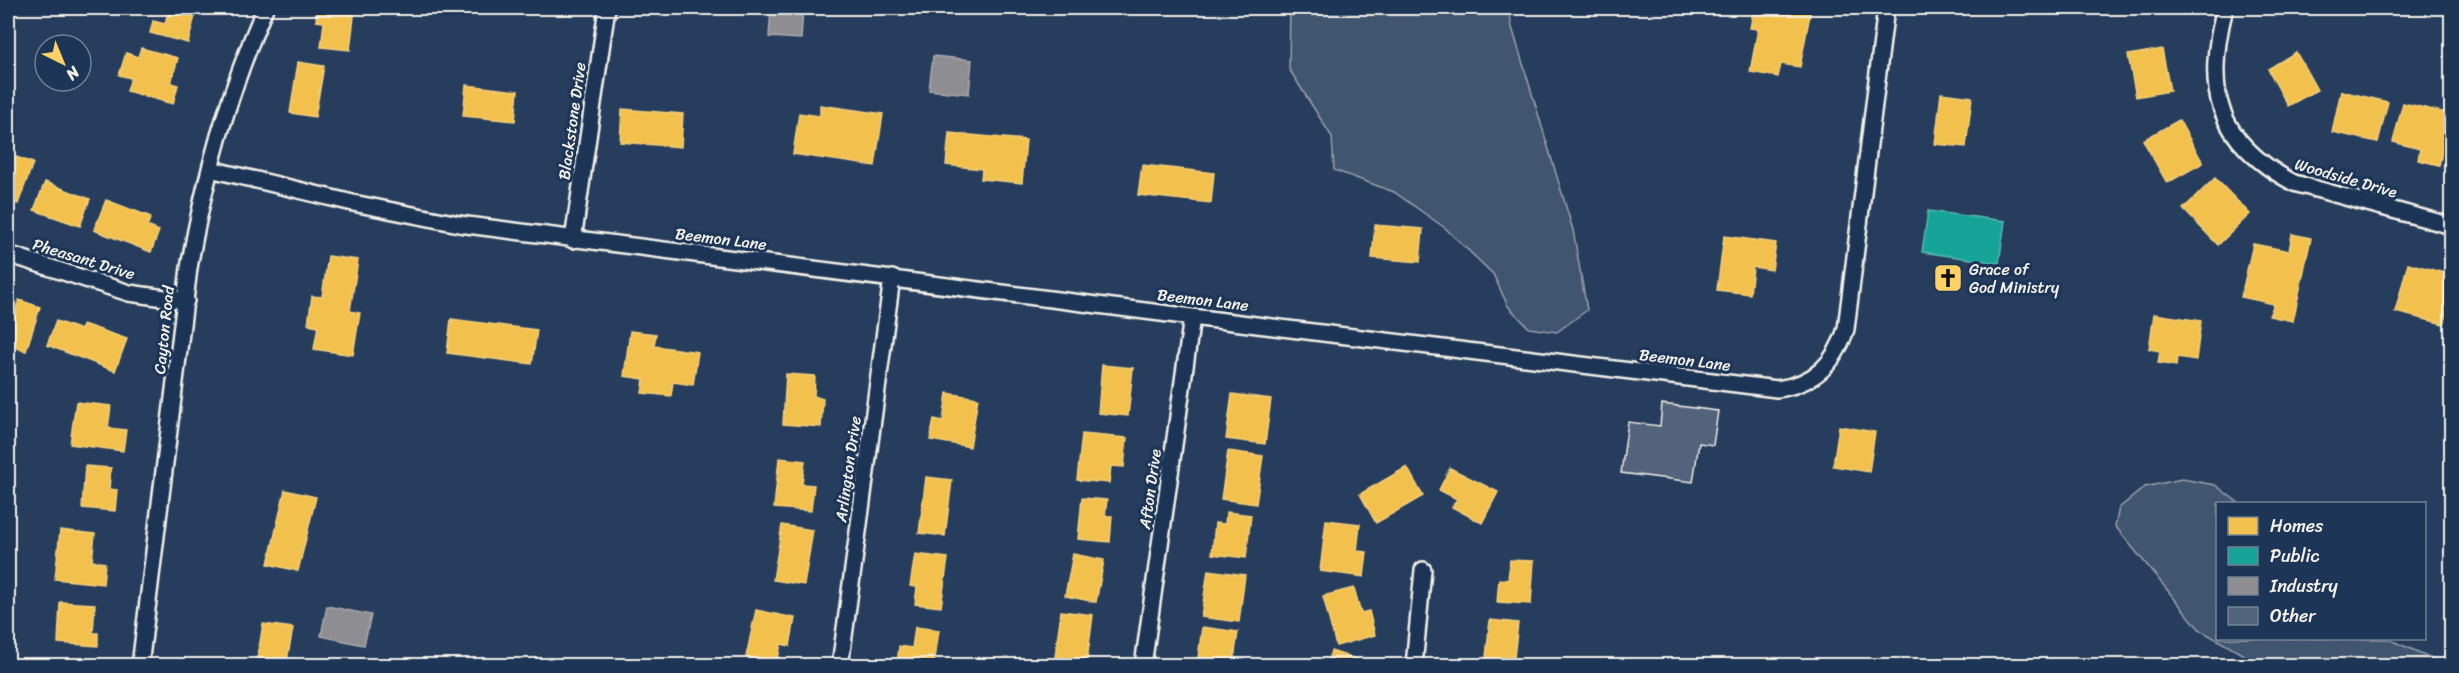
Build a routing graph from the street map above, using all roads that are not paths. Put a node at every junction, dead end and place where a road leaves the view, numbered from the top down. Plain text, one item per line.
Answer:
1 (265, 8) edge
2 (608, 8) edge
3 (1886, 8) edge
4 (2225, 8) edge
5 (210, 169) junction
6 (2451, 226) edge
7 (573, 240) junction
8 (8, 255) edge
9 (892, 278) junction
10 (186, 301) junction
11 (1192, 317) junction
12 (1423, 570) dead end
13 (140, 666) edge
14 (840, 666) edge
15 (1143, 666) edge
16 (1414, 666) edge

1 - 5 street, Cayton Road
2 - 7 street, Blackstone Drive
3 - 11 street, Beemon Lane
4 - 6 street, Woodside Drive
5 - 7 street, Beemon Lane
5 - 10 street, Cayton Road
7 - 9 street, Beemon Lane
8 - 10 street, Pheasant Drive
9 - 11 street, Beemon Lane
9 - 14 street, Arlington Drive
10 - 13 street, Cayton Road
11 - 15 street, Afton Drive
12 - 16 street

